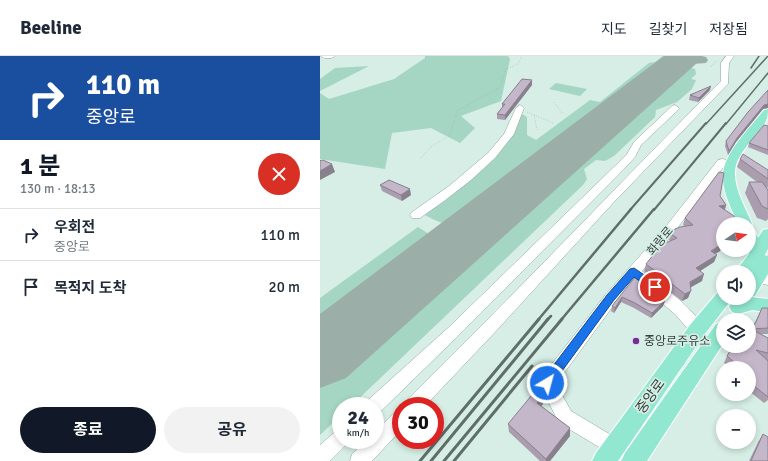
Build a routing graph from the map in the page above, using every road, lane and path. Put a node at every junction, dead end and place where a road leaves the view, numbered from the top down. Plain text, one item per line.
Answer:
1 (326, 56) edge
2 (331, 56) edge
3 (520, 56) edge
4 (728, 58) edge
5 (711, 68) dead end
6 (554, 102) dead end
7 (520, 108) joint
8 (768, 112) edge
9 (562, 113) dead end
10 (534, 115) junction
11 (666, 116) dead end
12 (552, 123) dead end
13 (763, 125) edge
14 (537, 130) dead end
15 (421, 158) dead end
16 (730, 164) junction
17 (416, 215) dead end
18 (743, 217) edge
19 (756, 226) edge
20 (768, 226) edge
21 (768, 234) edge
22 (756, 247) edge
23 (764, 266) edge
24 (634, 272) junction
25 (756, 279) edge
26 (734, 306) edge
27 (768, 306) edge
28 (697, 330) junction
29 (716, 339) edge
30 (384, 397) edge
31 (422, 397) edge
32 (392, 427) edge
33 (332, 447) edge
34 (609, 454) edge
35 (320, 458) edge
36 (359, 461) edge
37 (633, 461) edge

1 - 2 street
3 - 15 path
4 - 5 path
4 - 31 street
6 - 9 path
7 - 10 path
7 - 17 street
8 - 13 main road, 화랑로
10 - 12 path
10 - 14 path
11 - 30 street
13 - 16 main road, 화랑로
16 - 18 main road
16 - 24 street, 화랑로
19 - 20 main road
21 - 23 main road
22 - 23 main road
23 - 25 main road
24 - 28 street
24 - 34 street, 화랑로
26 - 27 main road
26 - 28 main road, 중앙로
28 - 34 main road, 중앙로
29 - 37 main road, 중앙로
32 - 36 street
33 - 35 street

